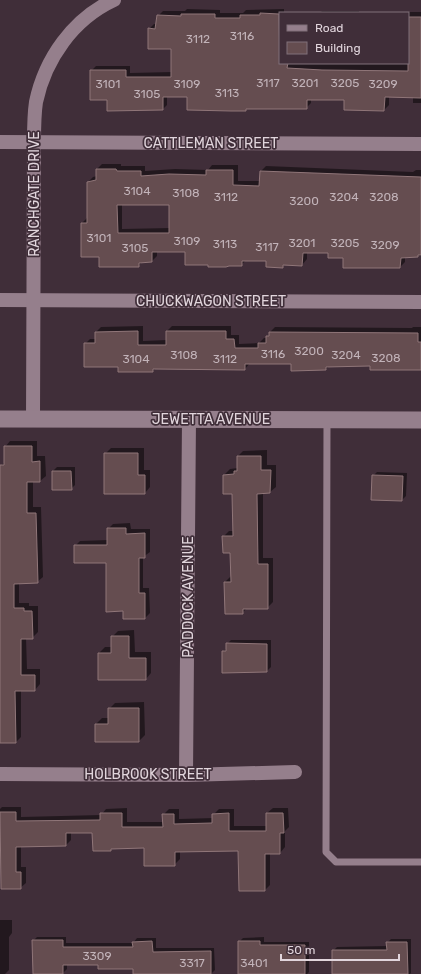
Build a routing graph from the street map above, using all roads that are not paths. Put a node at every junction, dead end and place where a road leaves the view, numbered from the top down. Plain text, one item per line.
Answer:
1 (114, 0) edge
2 (0, 142) edge
3 (34, 142) junction
4 (421, 144) edge
5 (0, 300) edge
6 (33, 300) junction
7 (421, 302) edge
8 (0, 419) edge
9 (33, 419) junction
10 (189, 419) junction
11 (326, 420) junction
12 (421, 420) edge
13 (295, 772) dead end
14 (0, 774) edge
15 (186, 775) junction
16 (421, 862) edge

1 - 3 street, RANCHGATE DRIVE
2 - 3 street, CATTLEMAN STREET
3 - 4 street, CATTLEMAN STREET
3 - 6 street, RANCHGATE DRIVE
5 - 6 street, CHUCKWAGON STREET
6 - 7 street, CHUCKWAGON STREET
6 - 9 street, RANCHGATE DRIVE
8 - 9 street, JEWETTA AVENUE
9 - 10 street, JEWETTA AVENUE
10 - 11 street, JEWETTA AVENUE
10 - 15 street, PADDOCK AVENUE
11 - 12 street, JEWETTA AVENUE
11 - 16 lane
13 - 15 street, HOLBROOK STREET
14 - 15 street, HOLBROOK STREET

